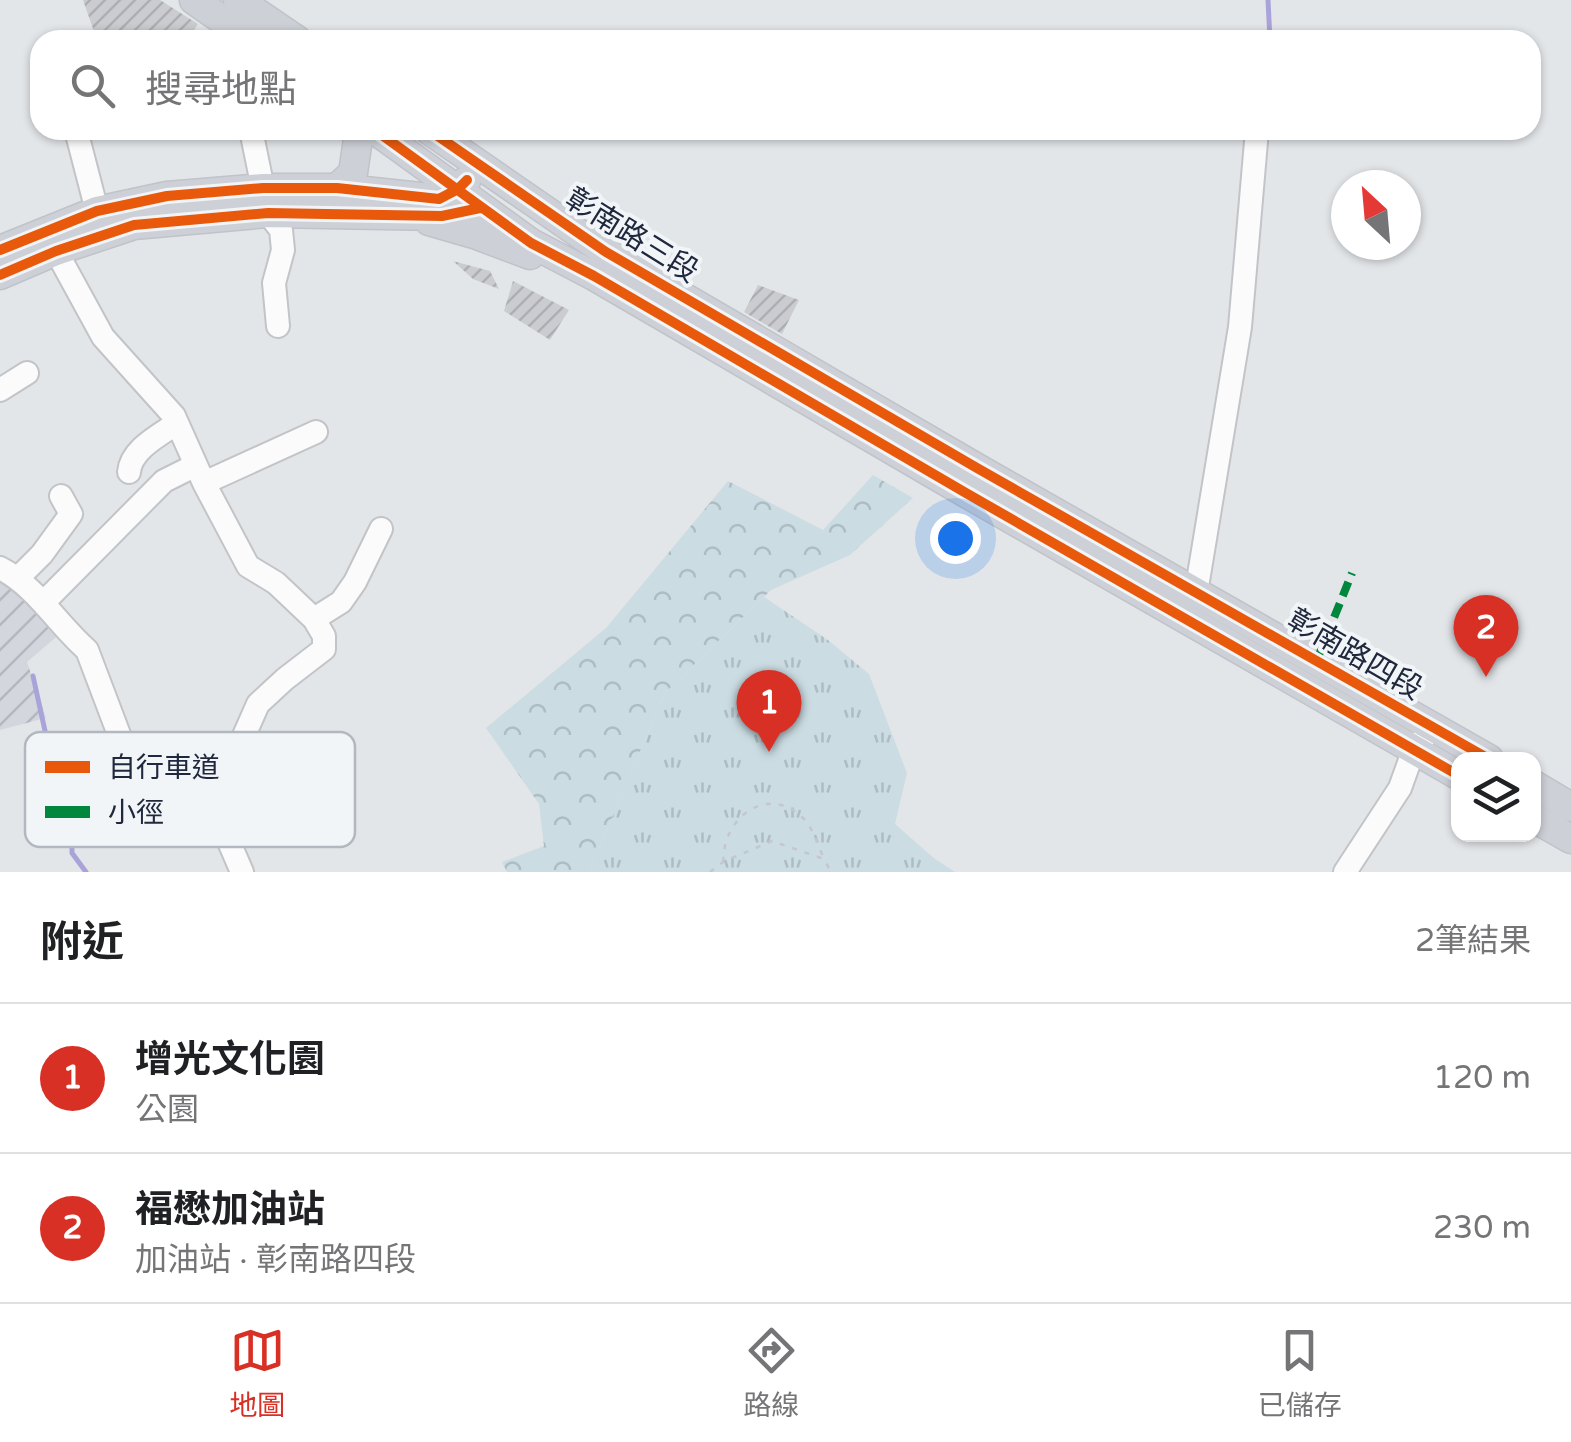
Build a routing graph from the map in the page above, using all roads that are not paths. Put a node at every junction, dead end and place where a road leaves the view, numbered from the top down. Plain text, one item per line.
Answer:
1 (194, 0) edge
2 (238, 0) edge
3 (237, 30) edge
4 (282, 30) edge
5 (79, 140) edge
6 (254, 140) edge
7 (358, 140) edge
8 (389, 140) edge
9 (443, 140) edge
10 (1256, 140) edge
11 (481, 166) junction
12 (337, 188) junction
13 (458, 189) junction
14 (266, 200) junction
15 (480, 208) junction
16 (97, 211) junction
17 (408, 216) junction
18 (0, 250) edge
19 (56, 252) junction
20 (0, 275) edge
21 (594, 276) junction
22 (278, 326) dead end
23 (26, 373) dead end
24 (0, 390) edge
25 (177, 423) junction
26 (316, 432) dead end
27 (129, 472) dead end
28 (200, 474) junction
29 (61, 496) dead end
30 (380, 529) dead end
31 (9, 573) edge
32 (1196, 592) junction
33 (44, 602) junction
34 (314, 619) junction
35 (1433, 728) junction
36 (118, 732) edge
37 (246, 732) edge
38 (1414, 750) junction
39 (1474, 752) edge
40 (1451, 771) edge
41 (1541, 790) edge
42 (1571, 807) edge
43 (1541, 822) edge
44 (1571, 839) edge
45 (231, 847) edge
46 (242, 872) edge
47 (1345, 872) edge

1 - 3 main road
2 - 4 main road
5 - 16 street
6 - 14 street
7 - 12 main road
8 - 13 main road, 彰南路三段
9 - 11 main road, 彰南路三段
10 - 32 street
11 - 13 main road
11 - 15 main road
11 - 32 main road, 彰南路三段
12 - 13 main road
12 - 14 main road
13 - 15 main road, 彰南路三段
14 - 16 main road
14 - 17 main road
14 - 19 main road
14 - 22 street
15 - 17 main road
15 - 21 main road, 彰南路三段
16 - 18 main road
17 - 21 main road
19 - 20 main road
19 - 25 street
21 - 38 main road, 彰南路三段
23 - 24 street
25 - 27 street
25 - 28 street
26 - 28 street
28 - 33 street
28 - 34 street
29 - 31 street
30 - 34 street
31 - 33 street
32 - 35 main road, 彰南路四段
33 - 36 street
34 - 37 street
35 - 38 street
35 - 39 main road, 彰南路四段
38 - 40 main road, 彰南路四段
38 - 47 street
41 - 42 main road
43 - 44 main road
45 - 46 street

